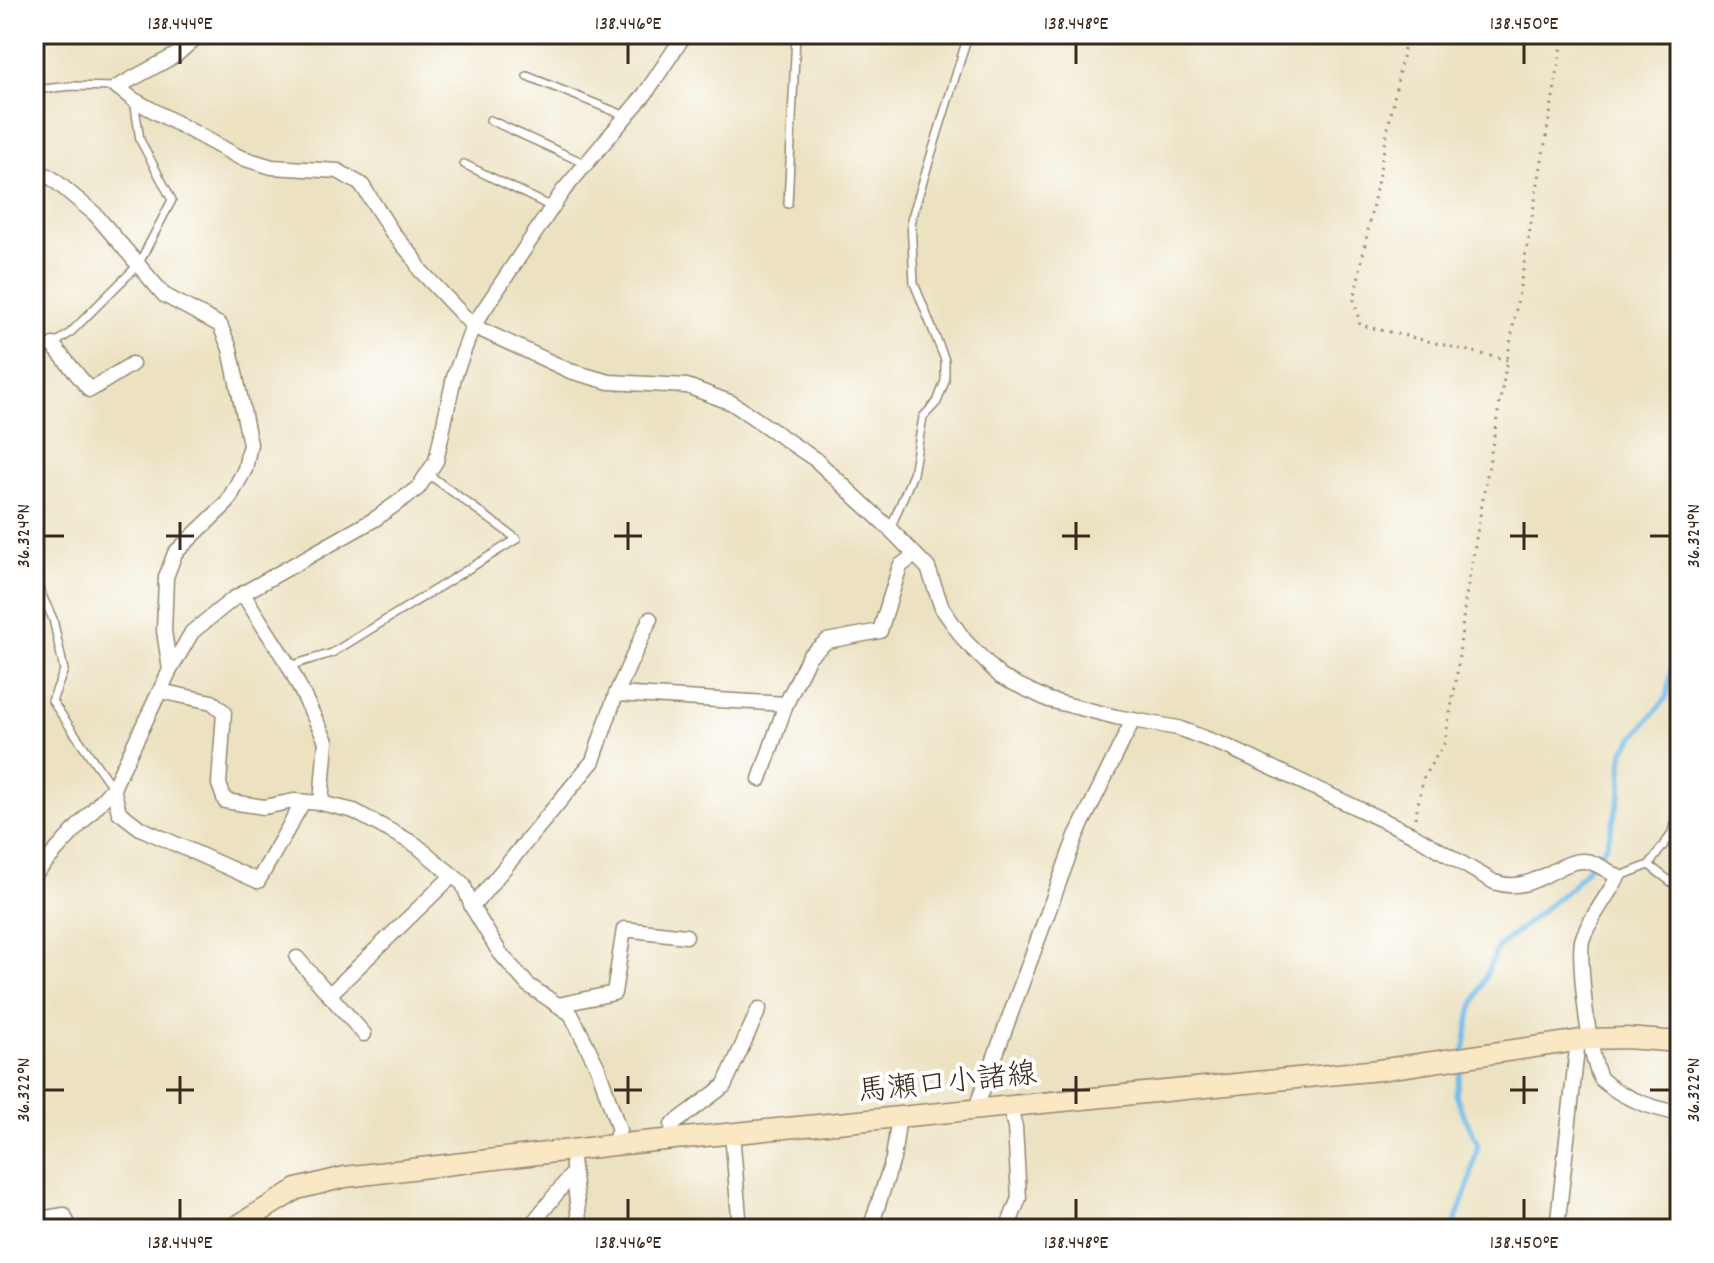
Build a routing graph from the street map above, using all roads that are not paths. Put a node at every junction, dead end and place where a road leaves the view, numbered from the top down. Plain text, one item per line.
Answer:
1 (200, 34) edge
2 (685, 34) edge
3 (796, 34) edge
4 (966, 34) edge
5 (527, 76) dead end
6 (117, 87) junction
7 (34, 90) edge
8 (134, 100) junction
9 (626, 116) junction
10 (490, 120) dead end
11 (464, 164) dead end
12 (586, 164) junction
13 (34, 168) edge
14 (788, 204) dead end
15 (552, 207) junction
16 (138, 265) junction
17 (473, 326) junction
18 (53, 345) junction
19 (34, 358) edge
20 (132, 364) dead end
21 (428, 474) junction
22 (890, 529) junction
23 (915, 555) junction
24 (34, 578) edge
25 (243, 594) junction
26 (650, 619) dead end
27 (289, 666) junction
28 (170, 670) junction
29 (160, 691) junction
30 (616, 694) junction
31 (786, 704) junction
32 (1133, 720) junction
33 (760, 779) dead end
34 (113, 788) junction
35 (303, 802) junction
36 (1680, 802) edge
37 (321, 803) junction
38 (1649, 865) junction
39 (34, 875) edge
40 (452, 876) junction
41 (1618, 877) junction
42 (1680, 889) edge
43 (472, 907) junction
44 (686, 936) dead end
45 (297, 958) dead end
46 (329, 995) junction
47 (558, 1005) junction
48 (759, 1009) dead end
49 (364, 1034) dead end
50 (1584, 1040) junction
51 (1680, 1042) edge
52 (1009, 1105) junction
53 (976, 1108) junction
54 (1680, 1114) edge
55 (899, 1116) junction
56 (732, 1133) junction
57 (673, 1139) junction
58 (613, 1145) junction
59 (571, 1150) junction
60 (573, 1173) junction
61 (34, 1220) edge
62 (70, 1229) edge
63 (232, 1229) edge
64 (528, 1229) edge
65 (580, 1229) edge
66 (740, 1229) edge
67 (870, 1229) edge
68 (1007, 1229) edge
69 (1557, 1229) edge

1 - 6 street
2 - 9 street
3 - 14 lane
4 - 22 lane
5 - 9 lane
6 - 7 lane
6 - 8 street
8 - 16 lane
8 - 17 street
9 - 12 street
10 - 12 lane
11 - 15 lane
12 - 15 street
13 - 16 street
15 - 17 street
16 - 18 lane
16 - 28 street
17 - 21 street
17 - 22 street
18 - 19 lane
18 - 20 street
21 - 25 street
21 - 27 lane
22 - 23 street
23 - 31 street
23 - 32 street
24 - 34 lane
25 - 27 street
25 - 28 street
26 - 30 street
27 - 37 street
28 - 29 street
29 - 34 street
29 - 35 street
30 - 31 street
30 - 43 street
31 - 33 street
32 - 41 street
32 - 53 street
34 - 35 street
34 - 39 street
35 - 37 street
36 - 38 lane
37 - 40 street
38 - 41 lane
38 - 42 lane
40 - 43 street
40 - 46 street
41 - 50 street
43 - 47 street
44 - 47 street
45 - 46 street
46 - 49 street
47 - 58 street
48 - 57 street
50 - 51 main road, 馬瀬口小諸線
50 - 52 main road, 馬瀬口小諸線
50 - 54 street
50 - 69 street
52 - 53 main road, 馬瀬口小諸線
52 - 68 street
53 - 55 main road, 馬瀬口小諸線
55 - 56 main road, 馬瀬口小諸線
55 - 67 street
56 - 57 main road, 馬瀬口小諸線
56 - 66 street
57 - 58 main road, 馬瀬口小諸線
58 - 59 main road, 馬瀬口小諸線
59 - 60 street
59 - 63 main road, 馬瀬口小諸線
60 - 64 street
60 - 65 street
61 - 62 street

